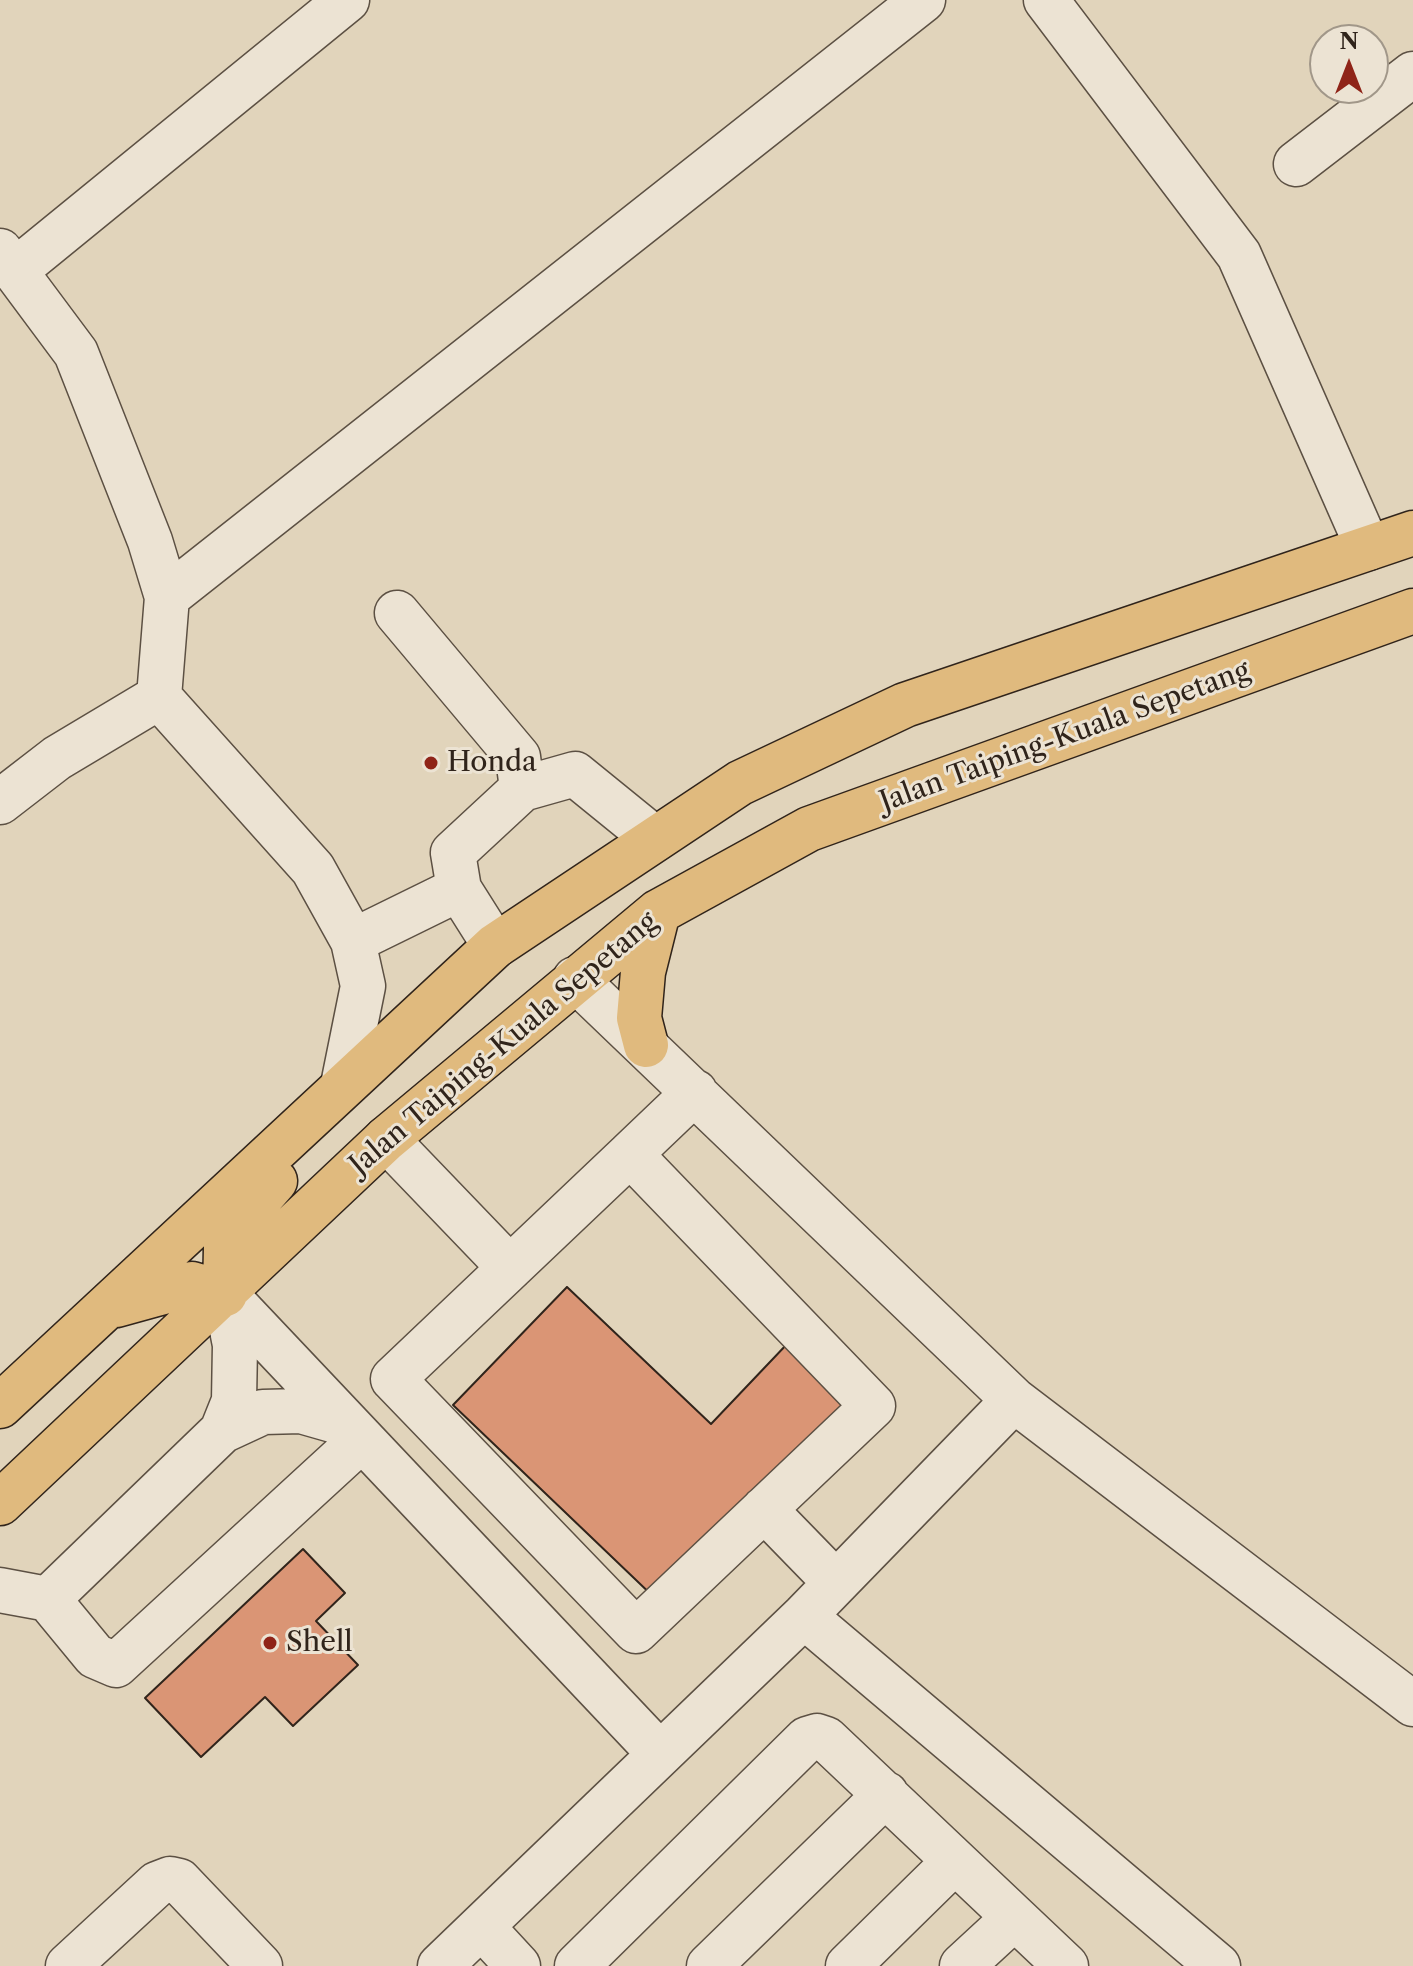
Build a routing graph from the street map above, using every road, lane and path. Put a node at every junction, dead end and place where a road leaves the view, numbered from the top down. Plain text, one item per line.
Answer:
1 (347, 0) edge
2 (923, 0) edge
3 (1046, 0) edge
4 (1413, 74) edge
5 (1296, 164) dead end
6 (8, 260) edge
7 (1413, 533) edge
8 (1368, 548) junction
9 (167, 597) junction
10 (1413, 611) edge
11 (397, 613) dead end
12 (159, 697) junction
13 (522, 789) junction
14 (0, 802) edge
15 (655, 839) junction
16 (459, 889) junction
17 (658, 912) junction
18 (353, 941) junction
19 (495, 946) junction
20 (575, 979) junction
21 (646, 1045) junction
22 (343, 1085) junction
23 (695, 1092) junction
24 (386, 1139) junction
25 (630, 1154) junction
26 (510, 1268) junction
27 (225, 1294) junction
28 (106, 1308) junction
29 (1014, 1400) junction
30 (0, 1406) edge
31 (222, 1431) junction
32 (352, 1432) junction
33 (0, 1503) edge
34 (764, 1509) junction
35 (546, 1538) junction
36 (497, 1583) junction
37 (836, 1583) junction
38 (0, 1590) edge
39 (48, 1599) junction
40 (804, 1616) junction
41 (1413, 1704) edge
42 (659, 1753) junction
43 (886, 1794) junction
44 (955, 1861) junction
45 (1014, 1918) junction
46 (482, 1927) junction
47 (68, 1966) edge
48 (260, 1966) edge
49 (440, 1966) edge
50 (518, 1966) edge
51 (577, 1966) edge
52 (709, 1966) edge
53 (848, 1966) edge
54 (962, 1966) edge
55 (1066, 1966) edge
56 (1218, 1966) edge

1 - 6 street
2 - 9 street
3 - 8 street
4 - 5 street
6 - 9 street
7 - 8 main road
8 - 15 main road
9 - 12 street
10 - 17 main road, Jalan Taiping-Kuala Sepetang
11 - 13 street
12 - 14 street
12 - 18 street
13 - 15 street
13 - 16 street
15 - 19 main road
16 - 18 street
16 - 19 street
17 - 20 main road, Jalan Taiping-Kuala Sepetang
17 - 21 main road
18 - 22 street
19 - 22 main road
20 - 21 street
20 - 24 main road, Jalan Taiping-Kuala Sepetang
21 - 23 street
22 - 27 main road
22 - 28 main road
23 - 25 street
23 - 29 street
24 - 26 street
24 - 27 main road, Jalan Taiping-Kuala Sepetang
25 - 26 street
25 - 34 street
26 - 35 street
27 - 28 main road
27 - 31 street
27 - 32 street
27 - 33 main road, Jalan Taiping-Kuala Sepetang
28 - 30 main road
29 - 37 street
29 - 41 street
31 - 32 street
31 - 39 street
32 - 36 street
32 - 39 street
34 - 35 street
34 - 37 street
35 - 36 street
36 - 42 street
37 - 40 street
38 - 39 street
40 - 42 street
40 - 56 street
42 - 46 street
43 - 44 street
43 - 51 street
43 - 52 street
44 - 45 street
44 - 53 street
45 - 54 street
45 - 55 street
46 - 49 street
46 - 50 street
47 - 48 street

